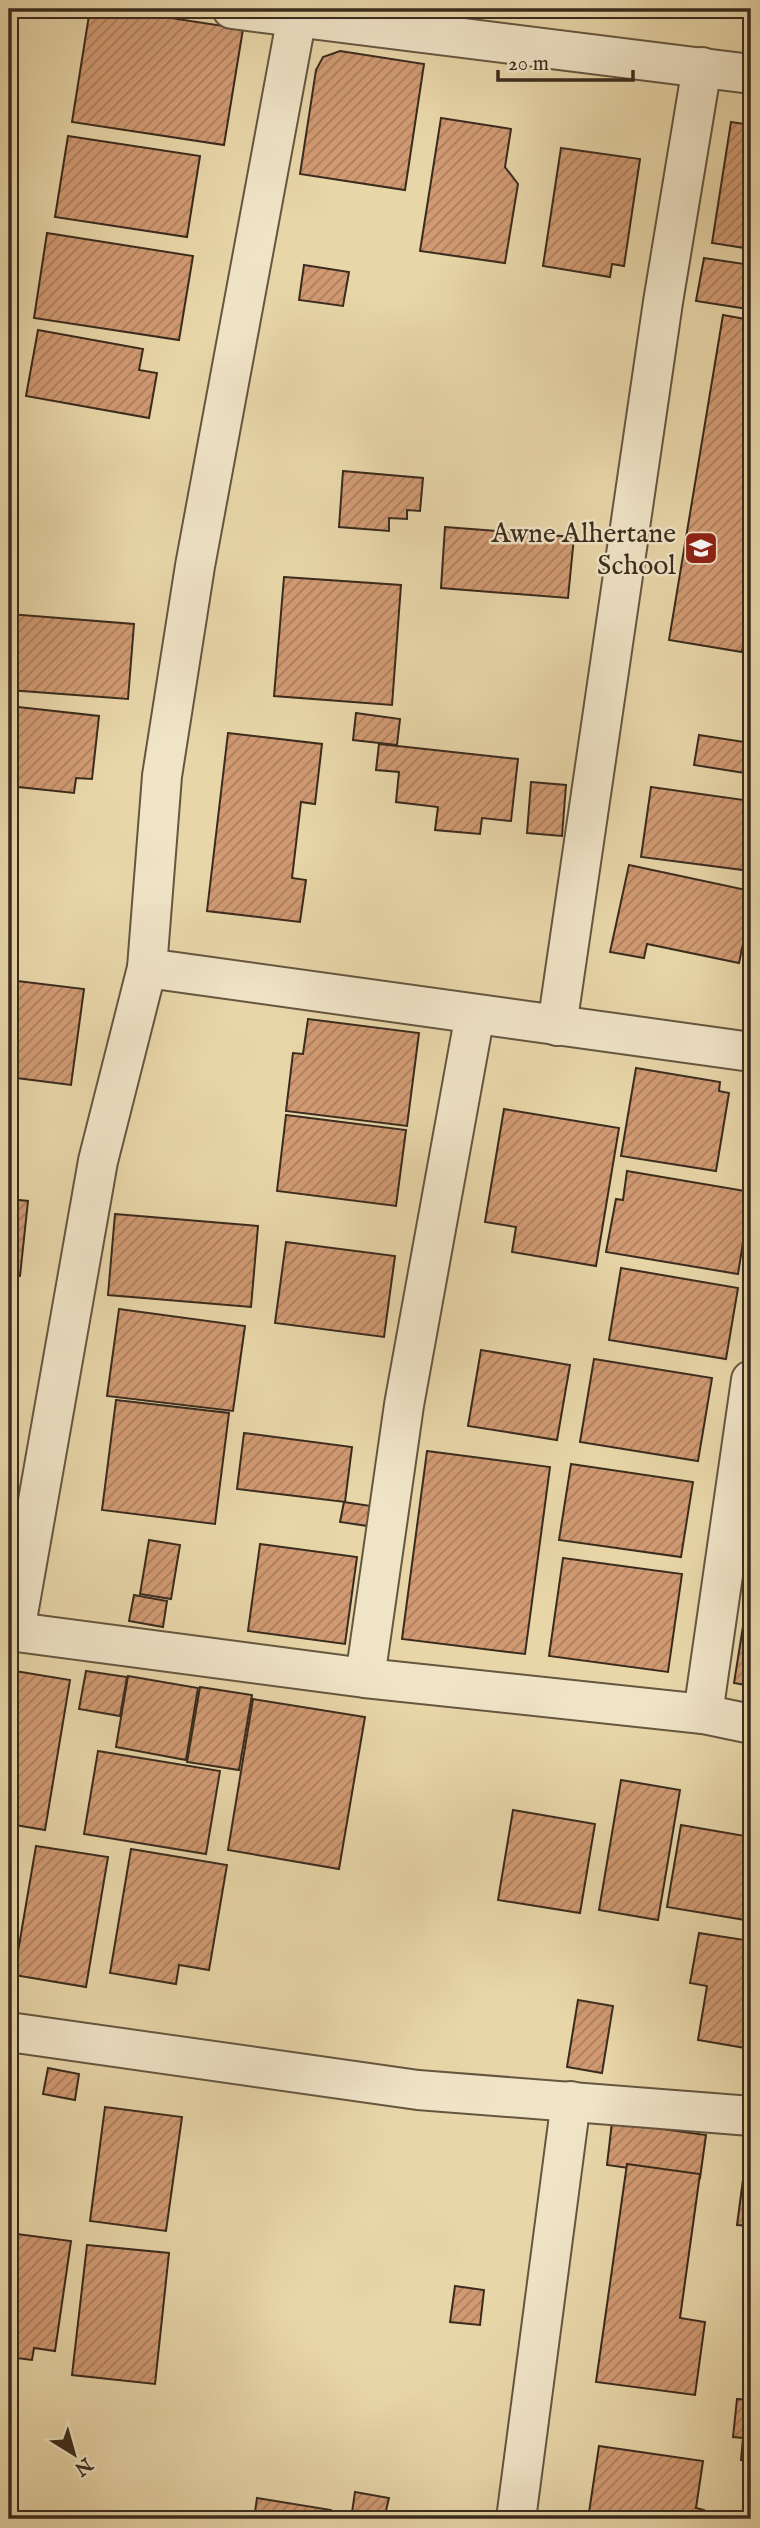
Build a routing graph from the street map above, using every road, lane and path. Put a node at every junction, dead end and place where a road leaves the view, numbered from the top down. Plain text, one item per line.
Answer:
1 (232, 9) edge
2 (297, 16) junction
3 (702, 67) junction
4 (751, 74) edge
5 (147, 968) junction
6 (475, 1014) junction
7 (557, 1026) junction
8 (751, 1052) edge
9 (751, 1380) edge
10 (12, 1631) edge
11 (365, 1678) junction
12 (703, 1714) junction
13 (751, 1724) edge
14 (9, 2032) edge
15 (571, 2101) junction
16 (751, 2116) edge
17 (516, 2519) edge

1 - 2 street
2 - 3 street
2 - 5 street
3 - 4 street
3 - 7 street
5 - 6 street
5 - 10 street
6 - 7 street
6 - 11 street
7 - 8 street
9 - 12 street
10 - 11 street
11 - 12 street
12 - 13 street
14 - 15 street
15 - 16 street
15 - 17 street

